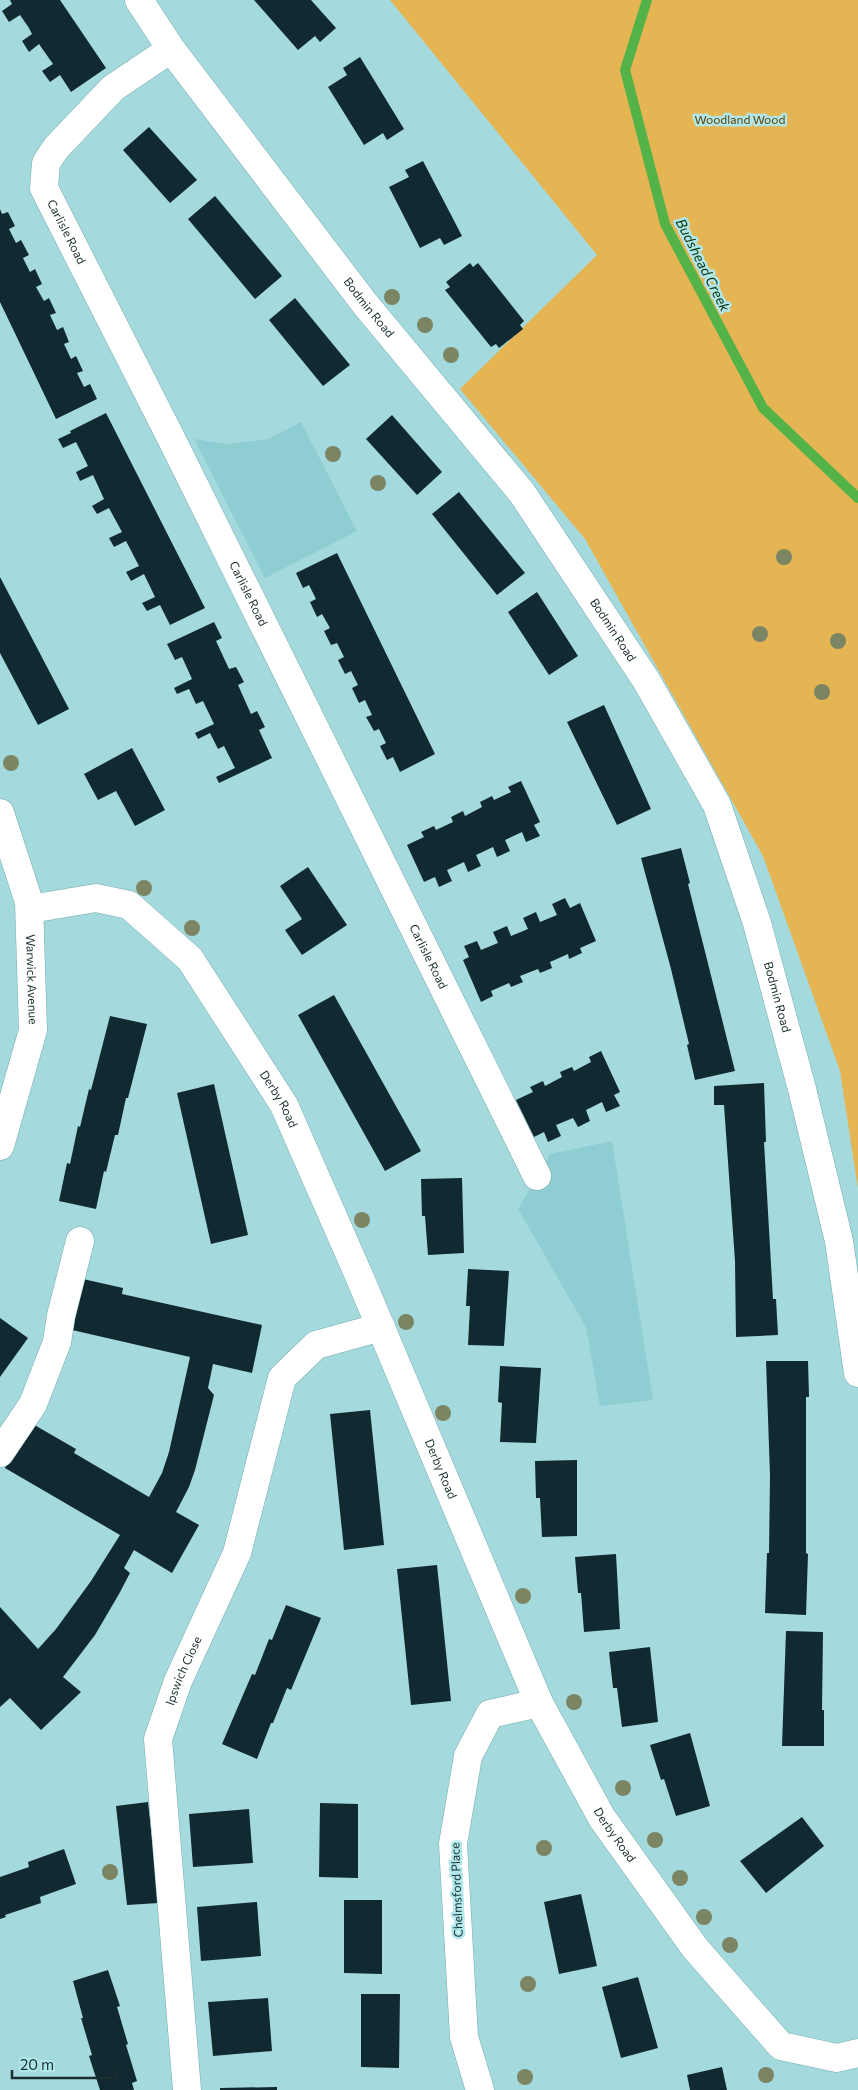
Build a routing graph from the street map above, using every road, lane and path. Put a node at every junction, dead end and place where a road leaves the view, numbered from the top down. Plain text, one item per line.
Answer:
1 (139, 0) edge
2 (171, 49) junction
3 (0, 813) edge
4 (30, 909) junction
5 (0, 1144) edge
6 (537, 1176) dead end
7 (80, 1241) dead end
8 (381, 1327) junction
9 (858, 1373) edge
10 (0, 1453) edge
11 (539, 1703) junction
12 (858, 2053) edge
13 (187, 2090) edge
14 (480, 2090) edge

1 - 2 street, Bodmin Road
2 - 6 street, Carlisle Road
2 - 9 street, Bodmin Road
3 - 4 street, Warwick Avenue
4 - 5 street, Warwick Avenue
4 - 8 street, Derby Road
7 - 10 street
8 - 11 street, Derby Road
8 - 13 street, Ipswich Close
11 - 12 street, Derby Road
11 - 14 street, Chelmsford Place

